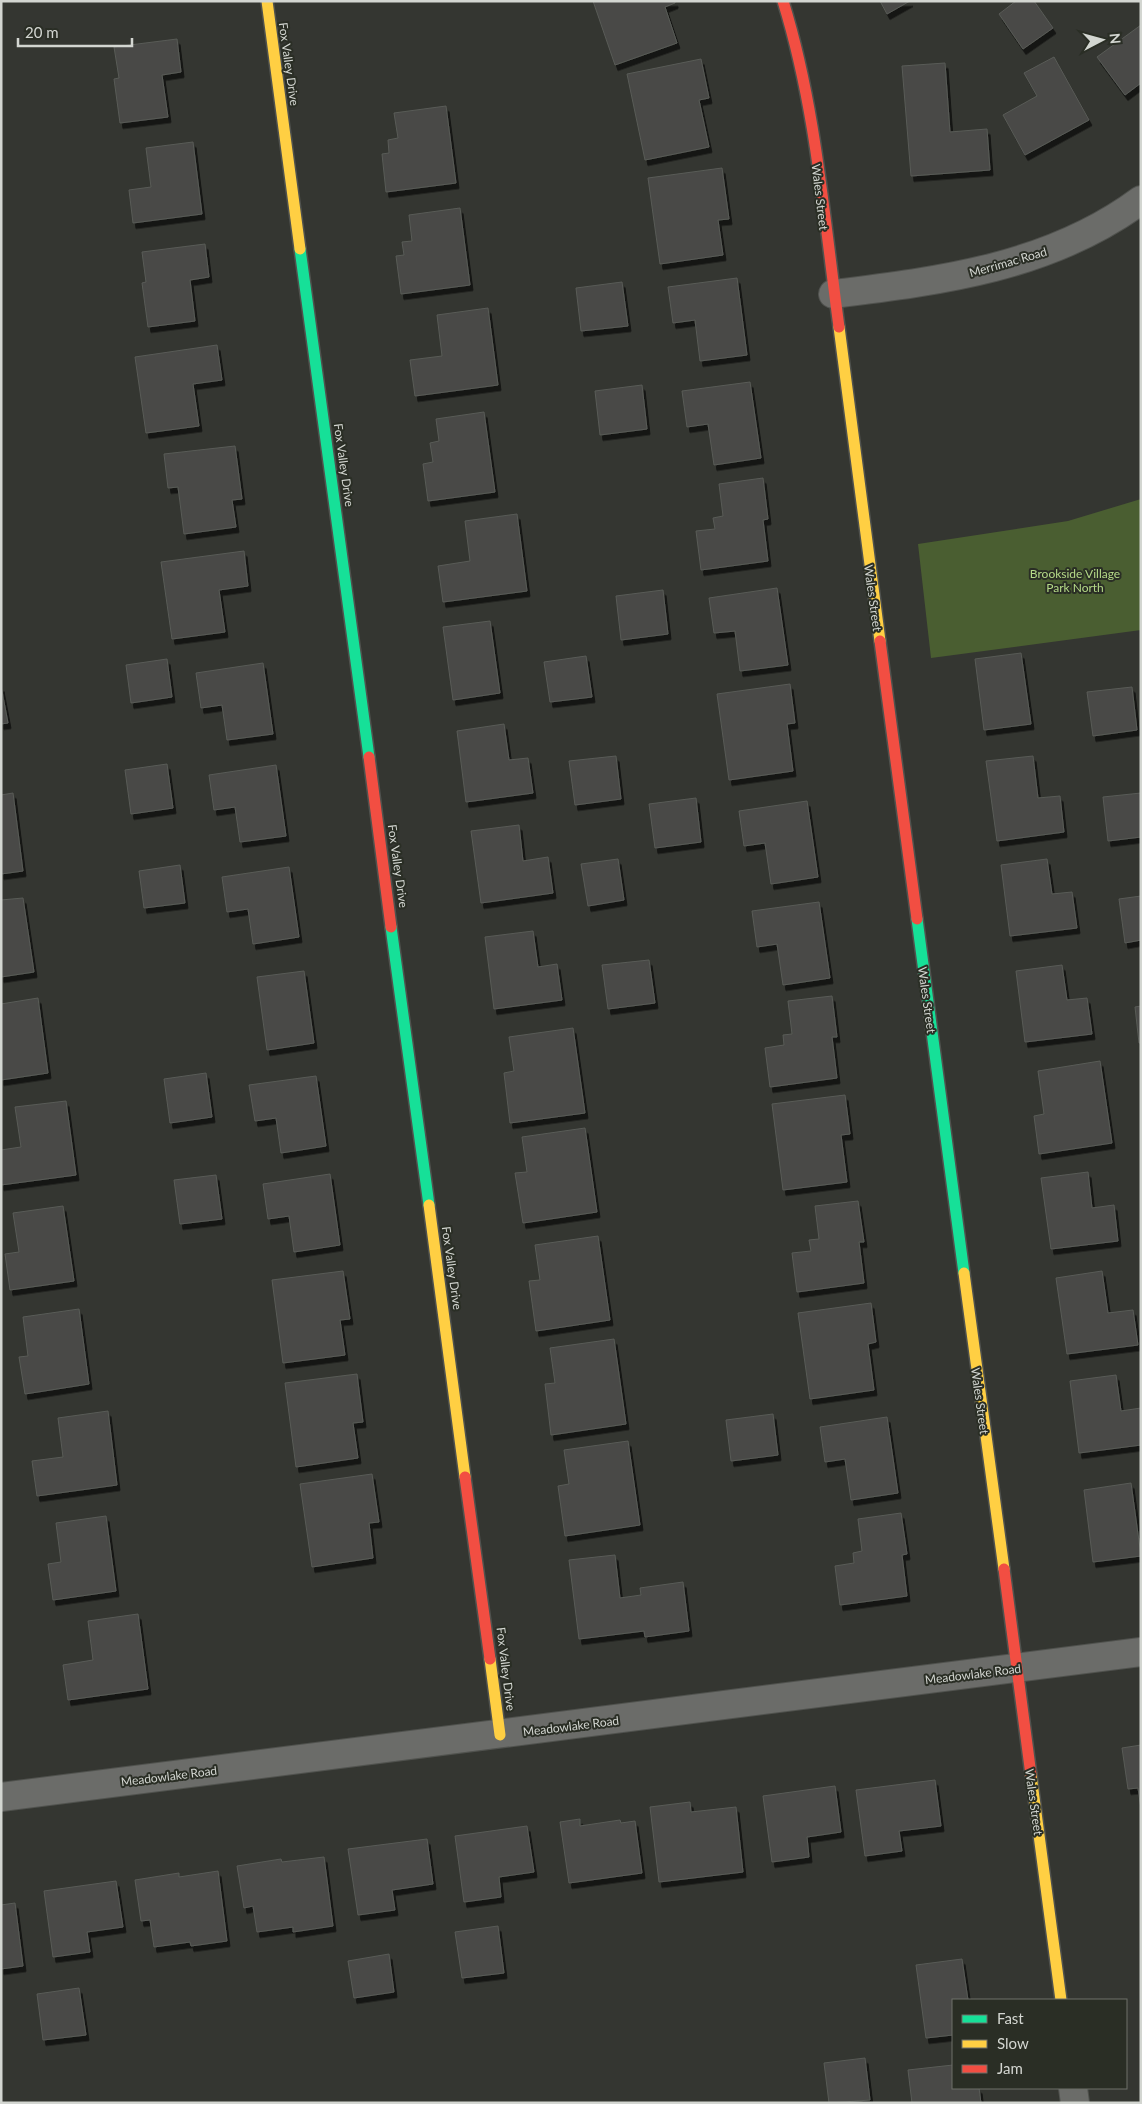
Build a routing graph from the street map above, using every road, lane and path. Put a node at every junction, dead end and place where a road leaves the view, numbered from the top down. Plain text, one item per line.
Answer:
1 (267, 1) edge
2 (783, 1) edge
3 (1141, 200) edge
4 (833, 294) junction
5 (1141, 1652) edge
6 (1016, 1668) junction
7 (500, 1735) junction
8 (1, 1797) edge
9 (1061, 1999) edge
10 (1073, 2089) edge
11 (1075, 2103) edge

1 - 7 street, Fox Valley Drive
2 - 4 street, Wales Street
3 - 4 street, Merrimac Road
4 - 6 street, Wales Street
5 - 6 street, Meadowlake Road
6 - 7 street, Meadowlake Road
6 - 9 street, Wales Street
7 - 8 street, Meadowlake Road
10 - 11 street

